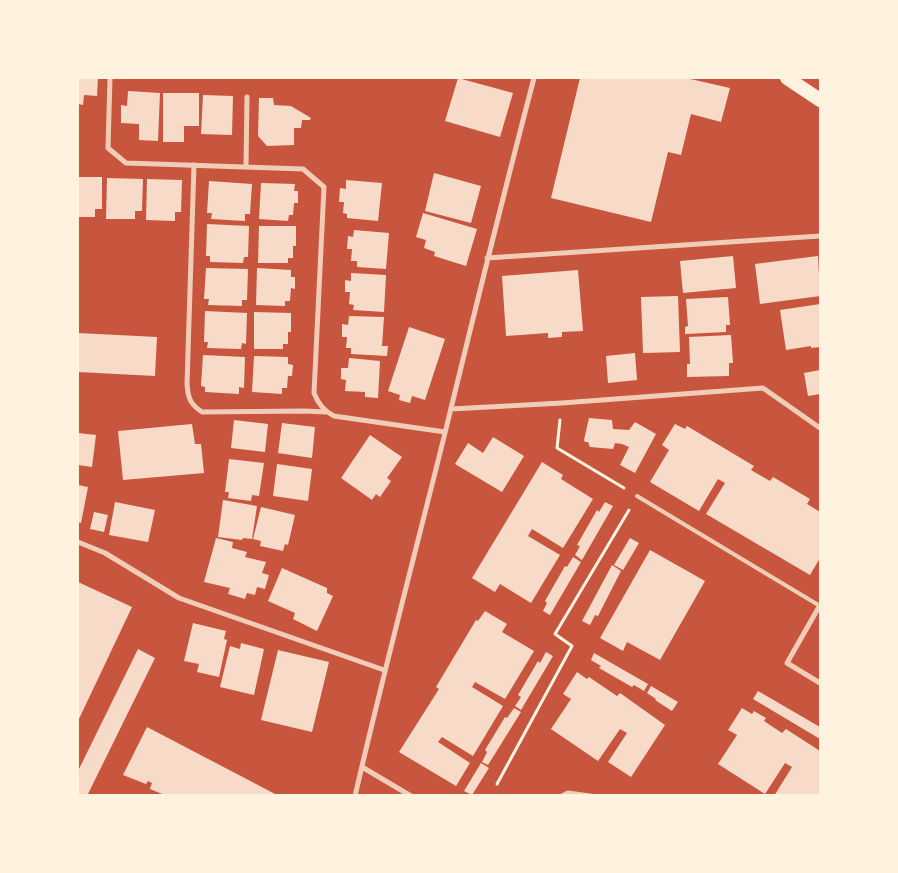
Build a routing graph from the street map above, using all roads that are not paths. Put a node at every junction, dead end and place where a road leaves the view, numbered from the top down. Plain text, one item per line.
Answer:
1 (110, 78) edge
2 (534, 78) edge
3 (787, 78) edge
4 (247, 97) dead end
5 (820, 100) edge
6 (194, 165) junction
7 (246, 167) junction
8 (820, 236) edge
9 (487, 258) junction
10 (450, 409) junction
11 (326, 412) junction
12 (820, 428) edge
13 (445, 432) junction
14 (637, 496) road end
15 (78, 542) edge
16 (820, 605) edge
17 (384, 670) junction
18 (820, 683) edge
19 (362, 767) junction
20 (355, 796) edge
21 (411, 796) edge
22 (562, 796) edge
23 (590, 796) edge

1 - 6 street
2 - 9 street
3 - 5 highway
4 - 7 street
6 - 7 street
6 - 11 street
7 - 11 street
8 - 9 street
9 - 10 street
10 - 12 street
10 - 13 street
11 - 13 street
13 - 17 street
14 - 16 lane
15 - 17 street
16 - 18 street
17 - 19 street
19 - 20 street
19 - 21 street
22 - 23 street

